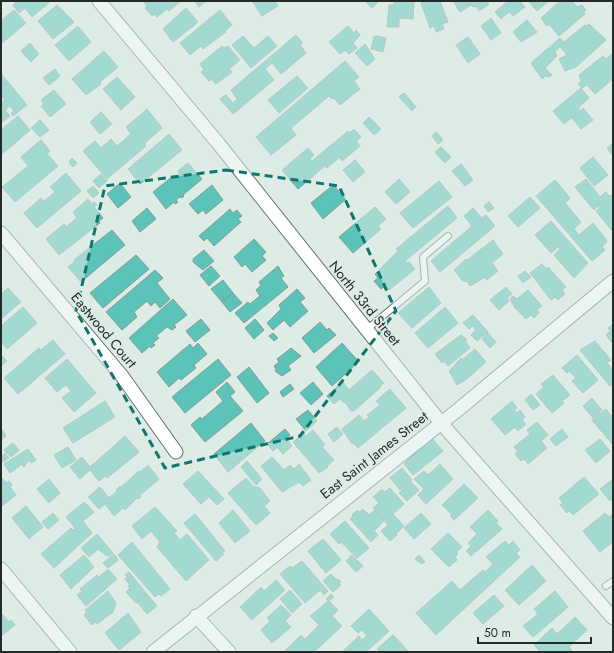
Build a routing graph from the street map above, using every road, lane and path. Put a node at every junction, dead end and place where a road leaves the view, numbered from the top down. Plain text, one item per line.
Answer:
1 (99, 1) edge
2 (1, 233) edge
3 (448, 236) dead end
4 (613, 281) edge
5 (366, 330) junction
6 (441, 423) junction
7 (176, 452) dead end
8 (1, 569) edge
9 (613, 581) edge
10 (606, 586) dead end
11 (196, 616) junction
12 (613, 618) edge
13 (70, 652) edge
14 (153, 652) edge
15 (229, 652) edge

1 - 5 street, North 33rd Street
2 - 7 street, Eastwood Court
3 - 5 lane
4 - 6 street, East Saint James Street
5 - 6 street, North 33rd Street
6 - 11 street, East Saint James Street
6 - 12 street, North 33rd Street
8 - 13 street
9 - 10 lane
11 - 14 street, East Saint James Street
11 - 15 street

